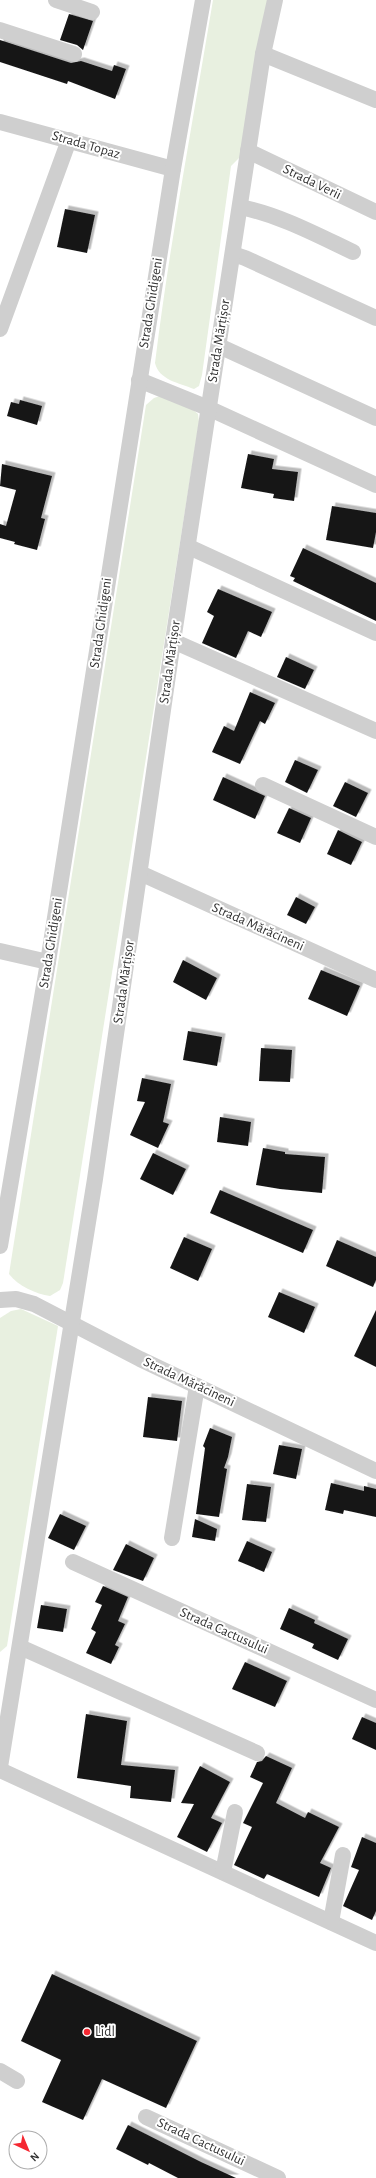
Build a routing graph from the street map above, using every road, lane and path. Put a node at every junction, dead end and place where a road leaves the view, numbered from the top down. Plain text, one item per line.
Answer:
1 (56, 0) edge
2 (203, 0) edge
3 (275, 0) edge
4 (92, 12) dead end
5 (0, 30) edge
6 (74, 54) dead end
7 (263, 54) junction
8 (376, 100) edge
9 (0, 122) edge
10 (69, 140) junction
11 (248, 151) junction
12 (173, 170) junction
13 (240, 207) junction
14 (376, 212) edge
15 (353, 252) dead end
16 (233, 254) junction
17 (376, 318) edge
18 (0, 328) edge
19 (219, 346) junction
20 (139, 380) junction
21 (208, 408) junction
22 (376, 418) edge
23 (376, 485) edge
24 (189, 547) junction
25 (376, 633) edge
26 (173, 641) junction
27 (376, 731) edge
28 (263, 785) dead end
29 (376, 837) edge
30 (140, 873) junction
31 (0, 951) edge
32 (48, 962) junction
33 (376, 980) edge
34 (0, 1246) edge
35 (0, 1300) edge
36 (71, 1324) junction
37 (197, 1386) junction
38 (376, 1471) edge
39 (172, 1538) dead end
40 (72, 1562) dead end
41 (20, 1647) junction
42 (376, 1700) edge
43 (257, 1753) dead end
44 (0, 1769) edge
45 (235, 1812) dead end
46 (343, 1855) dead end
47 (223, 1872) junction
48 (331, 1922) junction
49 (376, 1943) edge
50 (0, 2071) edge
51 (17, 2081) dead end
52 (146, 2117) dead end
53 (278, 2178) edge

1 - 4 street
2 - 12 street, Strada Ghidigeni
3 - 7 street, Strada Mărțișor
5 - 6 street
7 - 8 street
7 - 11 street, Strada Mărțișor
9 - 10 street, Strada Topaz
10 - 12 street, Strada Topaz
10 - 18 street
11 - 13 street, Strada Mărțișor
11 - 14 street, Strada Verii
12 - 20 street, Strada Ghidigeni
13 - 15 street
13 - 16 street, Strada Mărțișor
16 - 17 street
16 - 19 street, Strada Mărțișor
19 - 21 street, Strada Mărțișor
19 - 22 street
20 - 21 street
20 - 32 street, Strada Ghidigeni
21 - 23 street
21 - 24 street, Strada Mărțișor
24 - 25 street
24 - 26 street, Strada Mărțișor
26 - 27 street
26 - 30 street, Strada Mărțișor
28 - 29 street
30 - 33 street, Strada Mărăcineni
30 - 36 street, Strada Mărțișor
31 - 32 street
32 - 34 street, Strada Ghidigeni
35 - 36 street, Strada Mărăcineni
36 - 37 street, Strada Mărăcineni
36 - 41 street, Strada Mărțișor
37 - 38 street, Strada Mărăcineni
37 - 39 street
40 - 42 street, Strada Cactusului
41 - 43 street
41 - 44 street, Strada Mărțișor
44 - 47 street
45 - 47 street
46 - 48 street
47 - 48 street
48 - 49 street
50 - 51 street
52 - 53 street, Strada Cactusului

